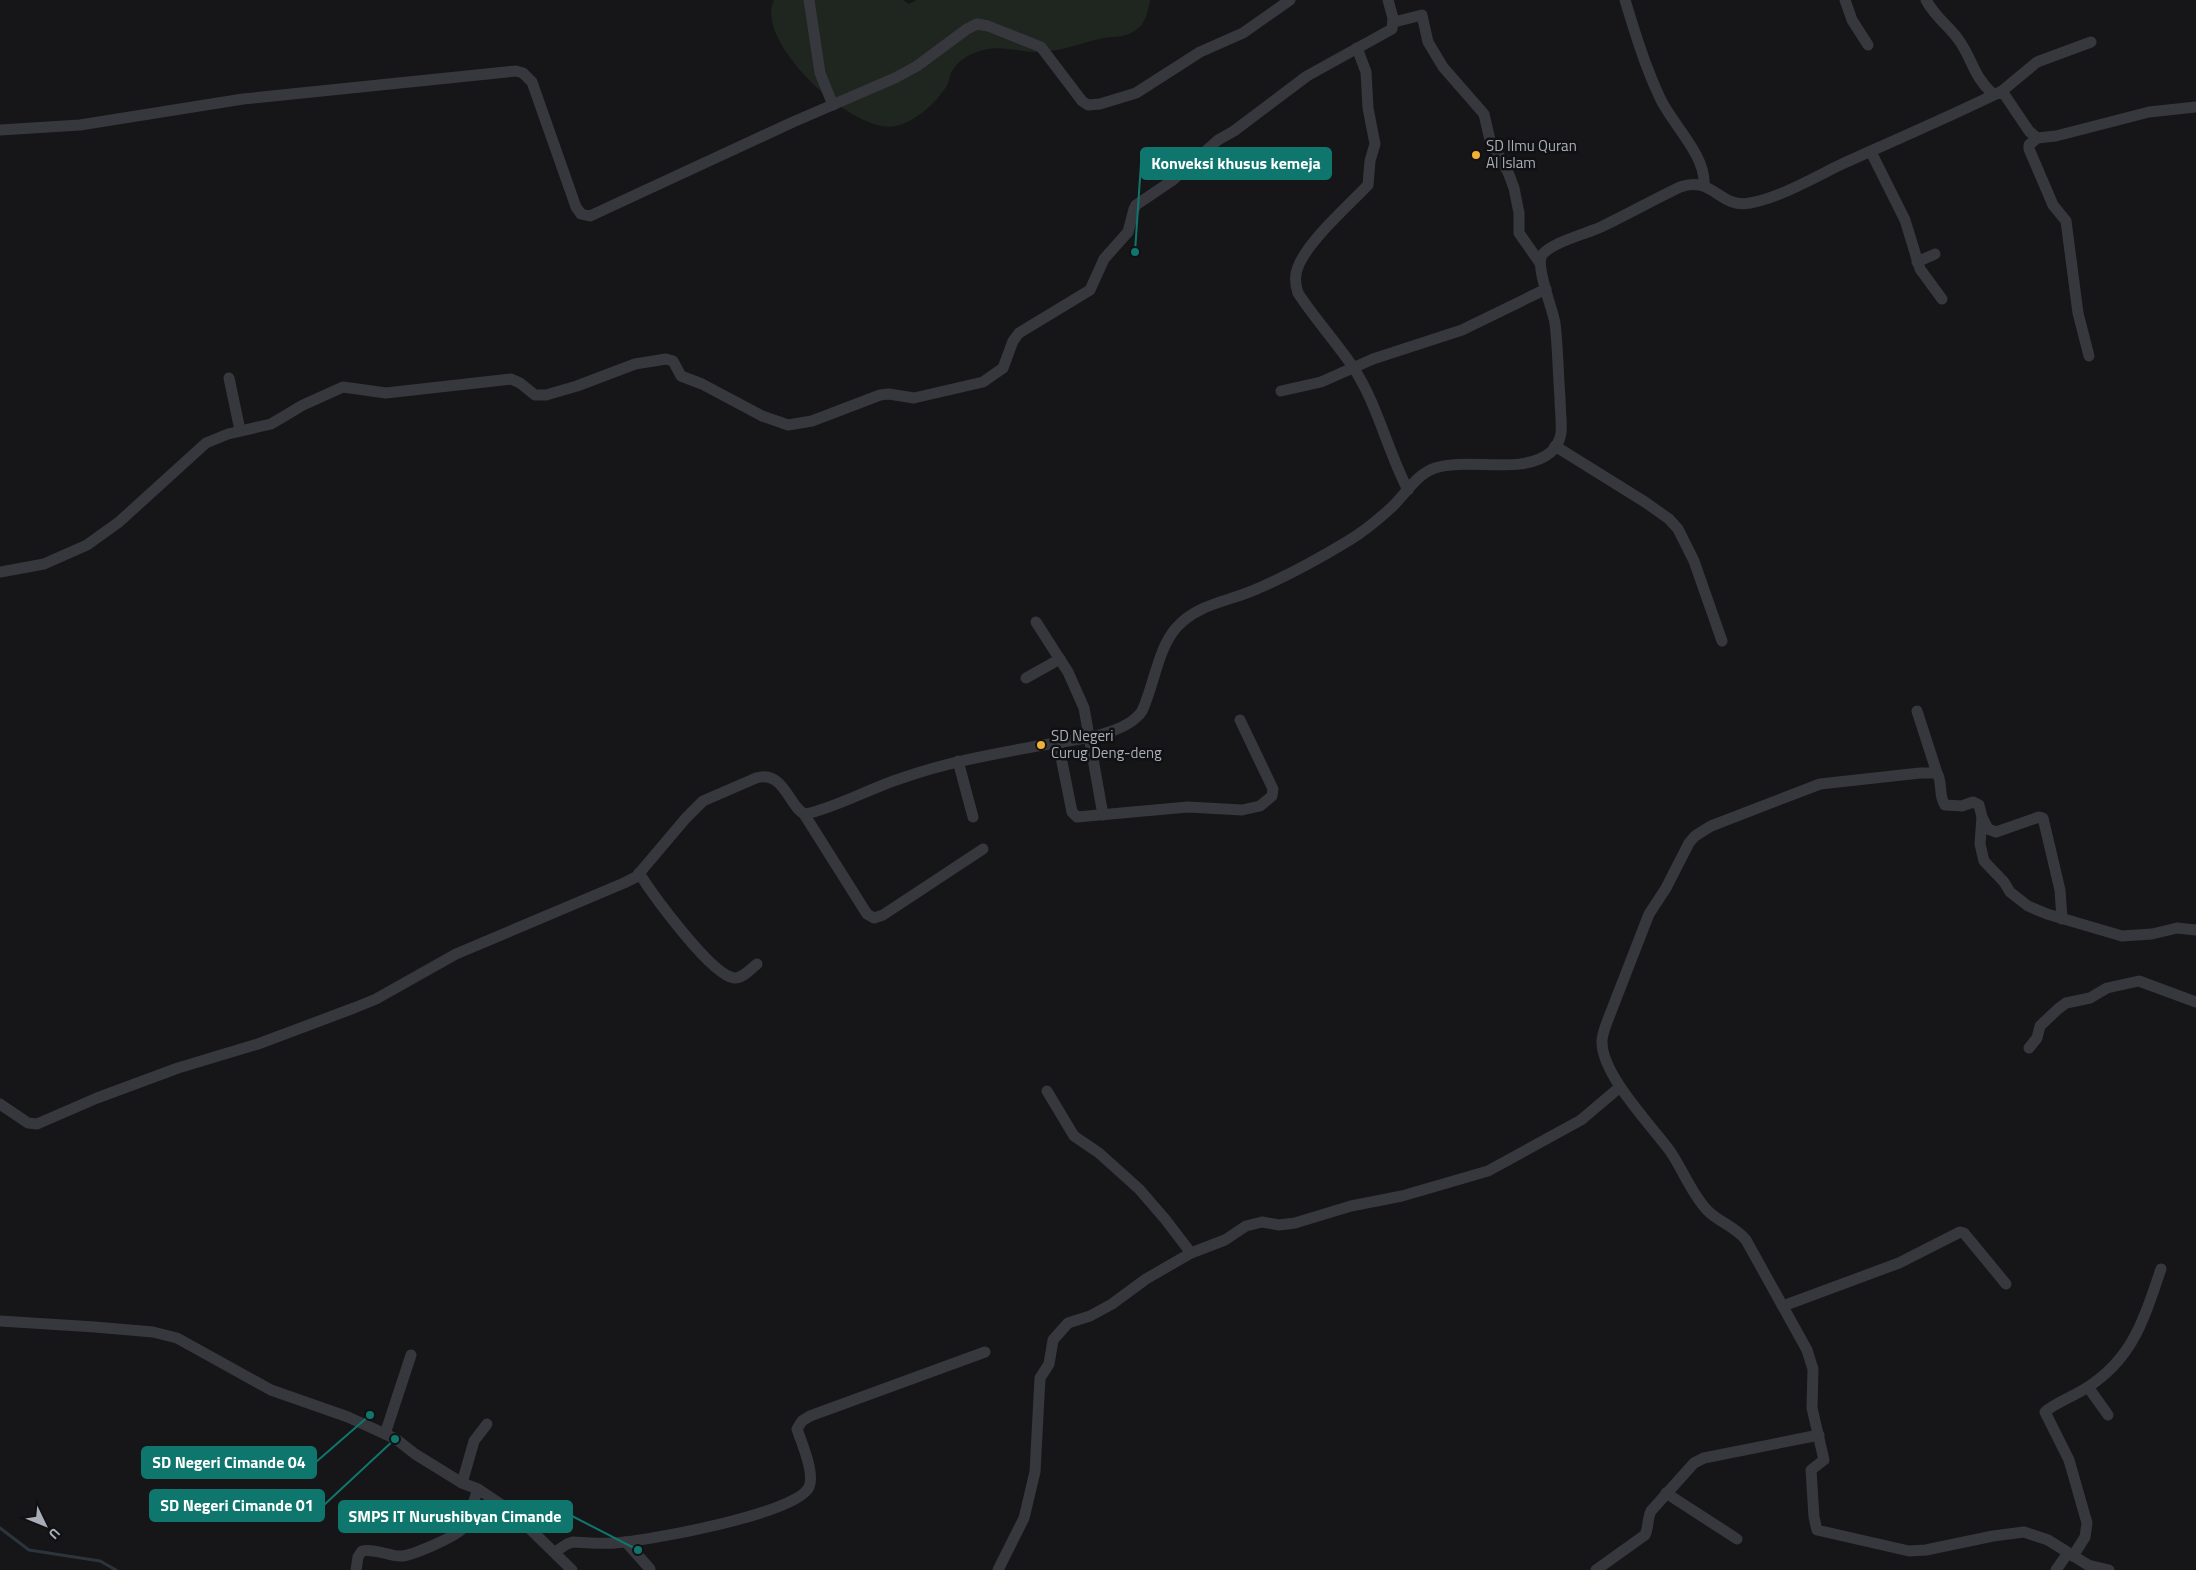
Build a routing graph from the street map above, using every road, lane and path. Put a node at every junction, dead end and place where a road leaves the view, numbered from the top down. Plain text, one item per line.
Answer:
1 (809, 0) edge
2 (1290, 0) edge
3 (1388, 0) edge
4 (1626, 0) edge
5 (1845, 0) edge
6 (1926, 0) edge
7 (1394, 22) junction
8 (2091, 42) dead end
9 (1868, 45) dead end
10 (1357, 48) junction
11 (1998, 93) junction
12 (833, 105) junction
13 (2196, 106) edge
14 (0, 130) edge
15 (2037, 138) junction
16 (1871, 152) junction
17 (1704, 185) junction
18 (1935, 254) dead end
19 (1917, 262) junction
20 (1540, 263) junction
21 (1546, 289) junction
22 (1942, 299) dead end
23 (2090, 356) dead end
24 (1354, 367) junction
25 (229, 378) dead end
26 (1281, 391) dead end
27 (240, 430) junction
28 (1556, 446) junction
29 (1408, 490) junction
30 (0, 572) edge
31 (1036, 622) dead end
32 (1722, 641) dead end
33 (1060, 659) junction
34 (1026, 678) dead end
35 (1917, 711) dead end
36 (1240, 720) dead end
37 (1088, 737) junction
38 (1058, 742) junction
39 (958, 761) junction
40 (1937, 773) junction
41 (804, 814) junction
42 (1103, 815) junction
43 (973, 817) dead end
44 (1982, 817) junction
45 (983, 849) dead end
46 (639, 873) junction
47 (2062, 919) junction
48 (2196, 930) edge
49 (757, 964) dead end
50 (2196, 1002) edge
51 (2029, 1048) dead end
52 (1620, 1087) junction
53 (1046, 1091) dead end
54 (0, 1104) edge
55 (1191, 1253) junction
56 (2161, 1270) dead end
57 (2006, 1284) dead end
58 (1783, 1306) junction
59 (0, 1321) edge
60 (985, 1352) dead end
61 (411, 1355) dead end
62 (2088, 1387) junction
63 (2108, 1415) dead end
64 (487, 1424) dead end
65 (385, 1434) junction
66 (1819, 1435) junction
67 (462, 1483) junction
68 (478, 1489) junction
69 (1666, 1493) junction
70 (1737, 1539) dead end
71 (626, 1542) junction
72 (555, 1552) junction
73 (2070, 1555) junction
74 (650, 1569) edge
75 (356, 1570) edge
76 (572, 1570) edge
77 (998, 1570) edge
78 (1596, 1570) edge
79 (2056, 1570) edge
80 (2109, 1570) edge

1 - 12 street
2 - 12 street
3 - 7 street
4 - 17 street
5 - 9 street
6 - 11 street
7 - 10 street
7 - 20 street
8 - 11 street
10 - 24 street
10 - 27 street
11 - 15 street
11 - 16 street
12 - 14 street
13 - 15 street
15 - 23 street
16 - 17 street
16 - 19 street
17 - 20 street
18 - 19 street
19 - 22 street
20 - 21 street
21 - 24 street
21 - 28 street
24 - 26 street
24 - 29 street
25 - 27 street
27 - 30 street
28 - 29 street
28 - 32 street
29 - 37 street
31 - 33 street
33 - 34 street
33 - 37 street
35 - 40 street
36 - 42 street
37 - 38 street
37 - 42 street
38 - 39 street
38 - 42 street
39 - 41 street
39 - 43 street
40 - 44 street
40 - 52 street
41 - 45 street
41 - 46 street
44 - 47 street
44 - 47 street
46 - 49 street
46 - 54 street
47 - 48 street
50 - 51 street
52 - 55 street
52 - 58 street
53 - 55 street
55 - 77 street
56 - 62 street
57 - 58 street
58 - 66 street
59 - 65 street
60 - 71 street
61 - 65 street
62 - 63 street
62 - 73 street
64 - 67 street
65 - 67 street
66 - 69 street
66 - 73 street
67 - 68 street
68 - 72 street
68 - 75 street
69 - 70 street
69 - 78 street
71 - 72 street
71 - 74 street
72 - 76 street
73 - 79 street
73 - 80 street

